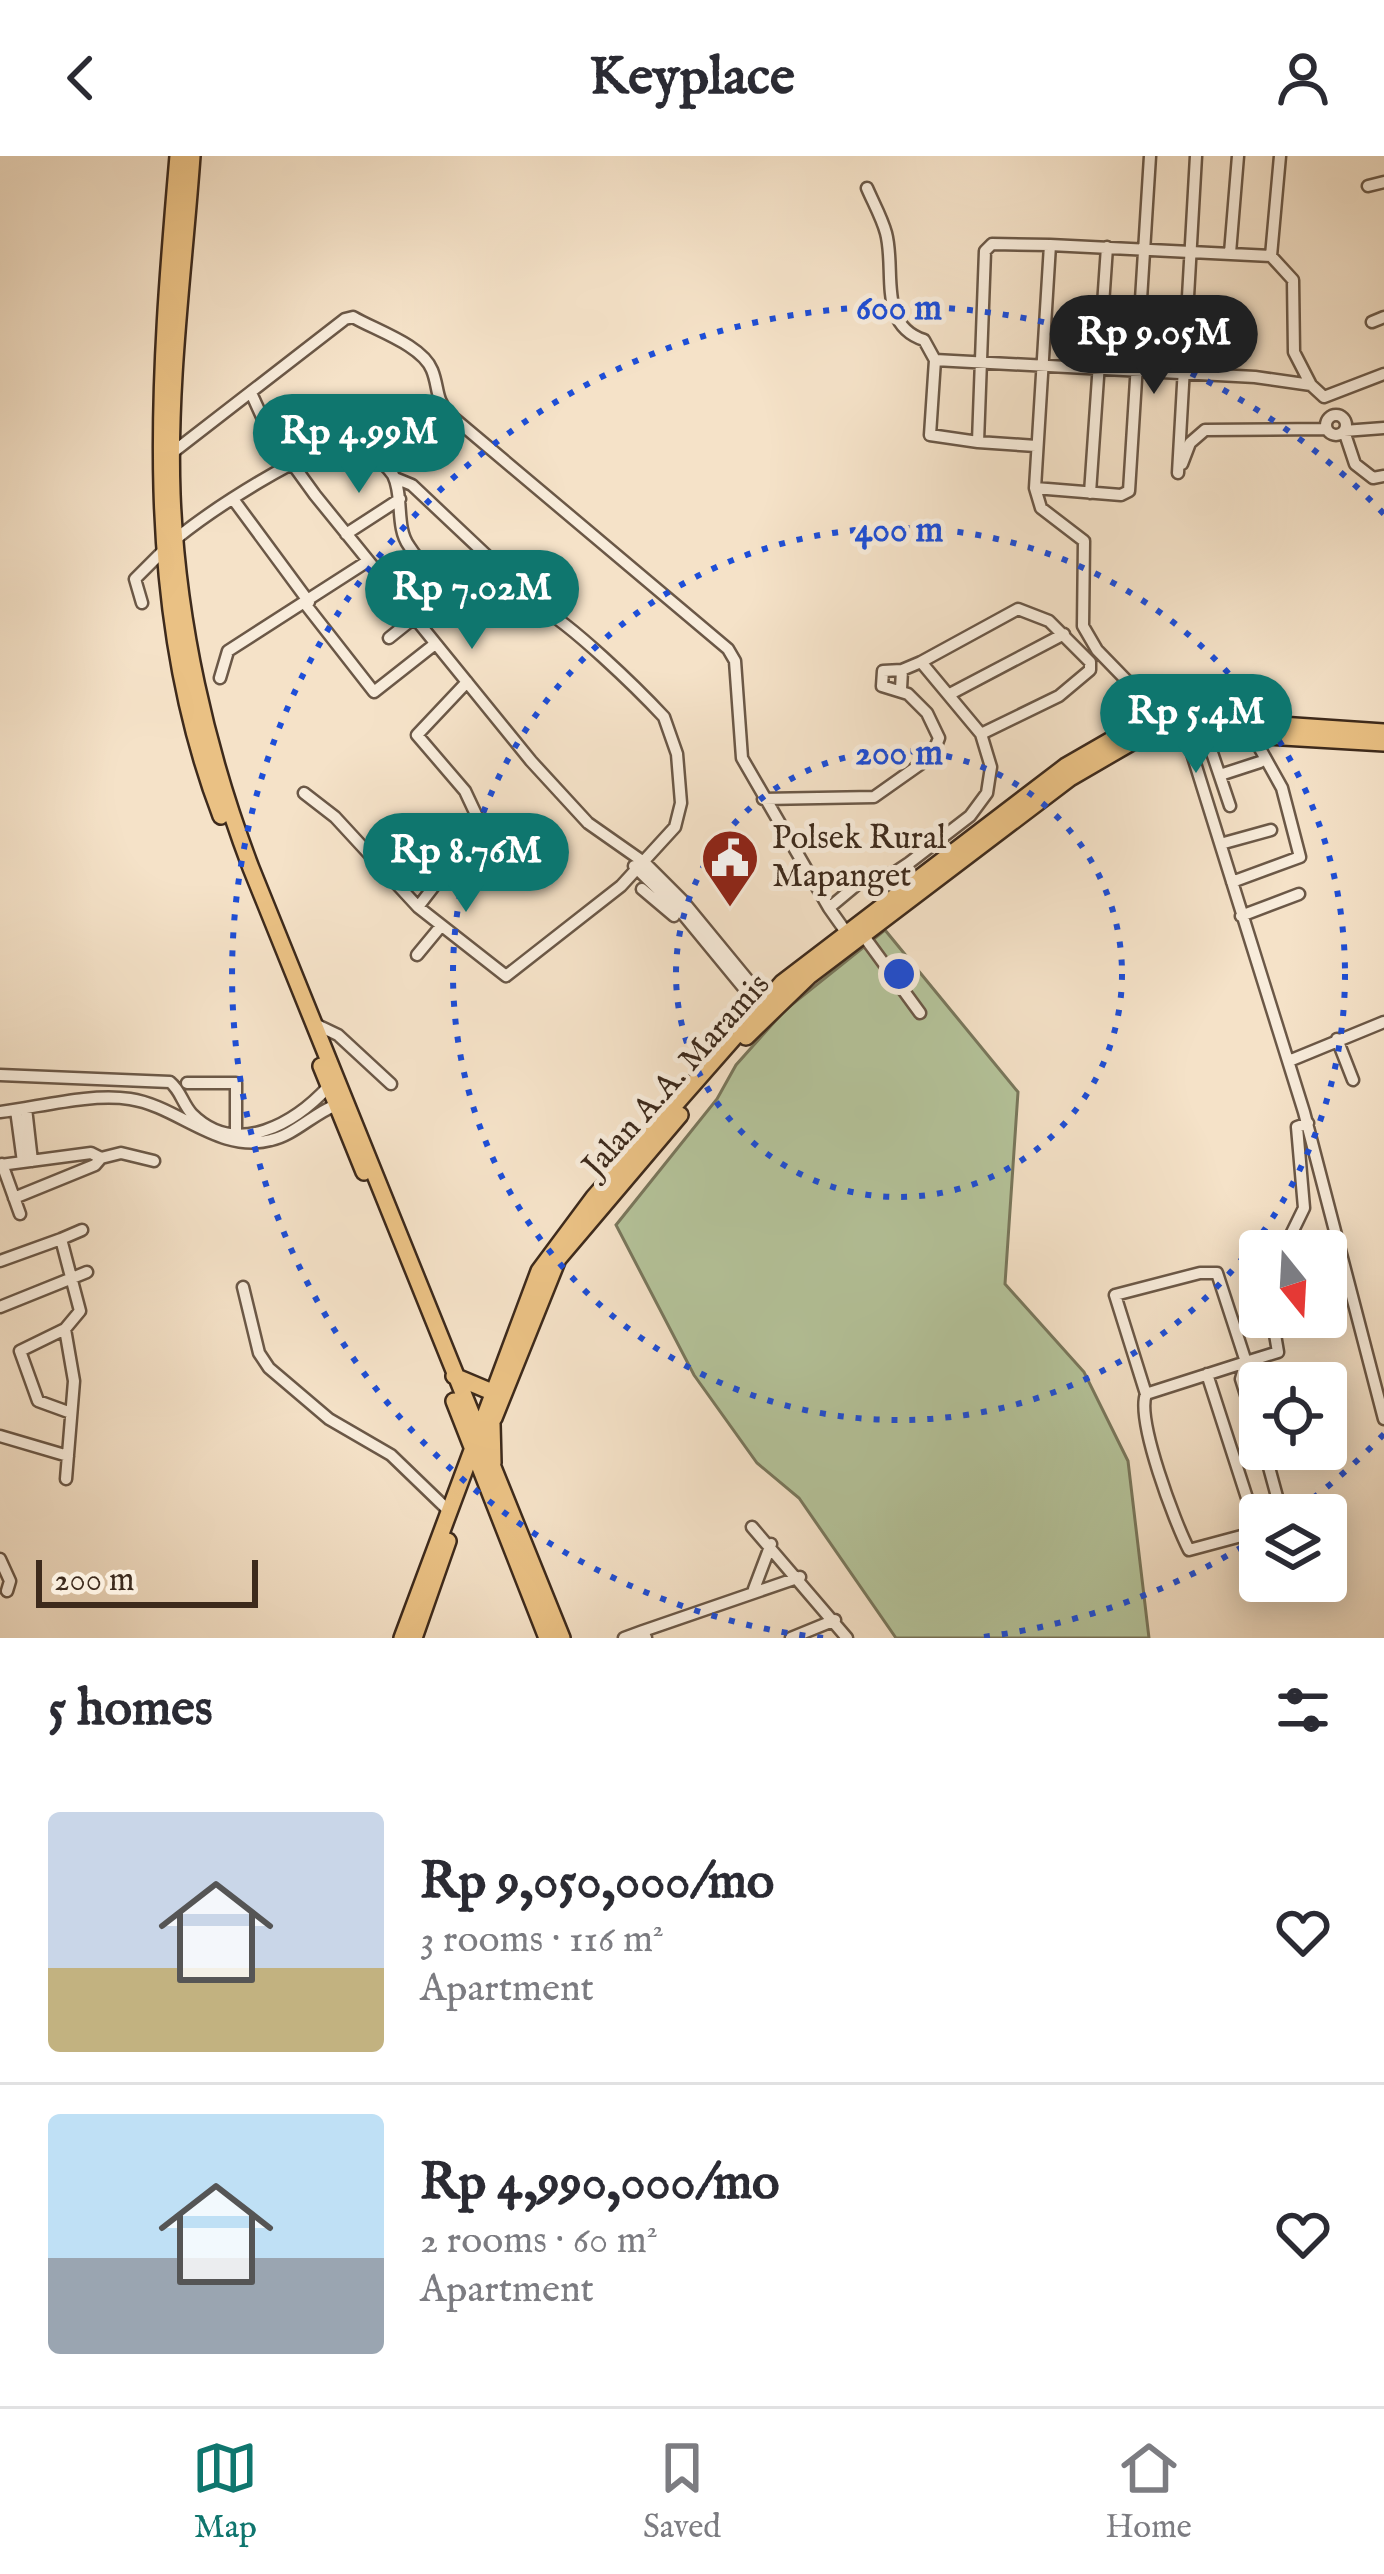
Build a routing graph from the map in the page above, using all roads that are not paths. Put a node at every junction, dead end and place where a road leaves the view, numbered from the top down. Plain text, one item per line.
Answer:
1 (178, 156) edge
2 (192, 156) edge
3 (1150, 156) edge
4 (1196, 156) edge
5 (1238, 156) edge
6 (1280, 156) edge
7 (1384, 182) edge
8 (1368, 187) dead end
9 (867, 188) dead end
10 (1050, 245) junction
11 (1107, 247) junction
12 (1146, 248) junction
13 (1190, 250) junction
14 (1230, 253) junction
15 (1271, 256) junction
16 (935, 361) junction
17 (983, 362) junction
18 (1043, 366) junction
19 (1098, 370) junction
20 (1137, 373) junction
21 (1384, 374) edge
22 (1182, 376) junction
23 (1312, 385) junction
24 (252, 394) junction
25 (1324, 397) junction
26 (1338, 416) junction
27 (1384, 428) edge
28 (1326, 430) junction
29 (1344, 430) junction
30 (978, 442) junction
31 (1036, 446) junction
32 (172, 453) junction
33 (294, 466) junction
34 (1384, 476) edge
35 (395, 478) junction
36 (1035, 488) junction
37 (1090, 493) junction
38 (400, 499) junction
39 (233, 500) junction
40 (346, 534) junction
41 (171, 543) junction
42 (368, 561) junction
43 (142, 603) dead end
44 (307, 604) junction
45 (542, 608) junction
46 (414, 618) junction
47 (1064, 634) junction
48 (388, 638) dead end
49 (435, 644) junction
50 (921, 662) junction
51 (902, 670) junction
52 (220, 677) dead end
53 (467, 682) junction
54 (901, 689) junction
55 (950, 694) junction
56 (1164, 719) junction
57 (1185, 731) junction
58 (1205, 732) junction
59 (1384, 732) edge
60 (981, 734) junction
61 (1253, 736) junction
62 (1384, 743) edge
63 (1260, 762) dead end
64 (1220, 775) junction
65 (304, 793) dead end
66 (763, 799) junction
67 (1230, 806) dead end
68 (1271, 830) dead end
69 (1224, 843) junction
70 (641, 867) junction
71 (915, 870) junction
72 (1232, 882) junction
73 (642, 890) dead end
74 (1299, 894) dead end
75 (418, 907) junction
76 (829, 908) junction
77 (1241, 916) junction
78 (441, 926) junction
79 (854, 934) junction
80 (706, 941) junction
81 (417, 955) dead end
82 (765, 1007) junction
83 (920, 1013) dead end
84 (1384, 1022) edge
85 (315, 1024) junction
86 (1337, 1039) junction
87 (1289, 1060) junction
88 (0, 1075) edge
89 (1353, 1080) dead end
90 (188, 1083) dead end
91 (391, 1084) dead end
92 (329, 1086) junction
93 (182, 1099) junction
94 (336, 1105) junction
95 (21, 1109) junction
96 (0, 1112) edge
97 (172, 1113) junction
98 (1308, 1124) junction
99 (236, 1132) junction
100 (100, 1158) junction
101 (28, 1161) junction
102 (154, 1161) dead end
103 (1, 1164) edge
104 (14, 1198) junction
105 (20, 1214) dead end
106 (82, 1230) dead end
107 (1293, 1230) edge
108 (61, 1239) junction
109 (0, 1261) edge
110 (81, 1275) junction
111 (243, 1287) dead end
112 (0, 1307) edge
113 (65, 1329) junction
114 (433, 1337) junction
115 (1275, 1338) edge
116 (1246, 1362) joint
117 (1239, 1364) edge
118 (1207, 1374) junction
119 (454, 1376) junction
120 (492, 1392) junction
121 (1146, 1394) junction
122 (71, 1413) junction
123 (1384, 1419) edge
124 (0, 1436) edge
125 (479, 1442) junction
126 (68, 1456) junction
127 (493, 1474) junction
128 (66, 1480) dead end
129 (1246, 1494) edge
130 (491, 1499) junction
131 (455, 1505) junction
132 (752, 1527) dead end
133 (1239, 1537) edge
134 (771, 1544) junction
135 (0, 1559) edge
136 (800, 1577) junction
137 (0, 1586) edge
138 (754, 1589) junction
139 (835, 1620) junction
140 (644, 1635) edge
141 (402, 1638) edge
142 (414, 1638) edge
143 (547, 1638) edge
144 (562, 1638) edge
145 (624, 1638) edge
146 (791, 1638) edge
147 (847, 1638) edge

1 - 41 highway
2 - 32 highway
3 - 12 street
4 - 13 street
5 - 14 street
6 - 15 street
7 - 8 street
9 - 16 street
10 - 11 street
10 - 17 street
10 - 18 street
11 - 12 street
11 - 19 street
12 - 13 street
12 - 20 street
13 - 14 street
13 - 22 street
14 - 15 street
15 - 23 street
16 - 17 street
16 - 30 street
17 - 18 street
17 - 30 street
18 - 19 street
18 - 31 street
19 - 20 street
19 - 37 street
20 - 22 street
20 - 37 street
21 - 25 street
22 - 23 street
22 - 28 street
23 - 25 street
24 - 32 street
24 - 33 street
24 - 66 street
25 - 26 street
26 - 28 street
26 - 29 street
27 - 29 street
28 - 29 street
29 - 34 street
30 - 31 street
31 - 36 street
32 - 41 highway
33 - 35 street
33 - 39 street
33 - 40 street
35 - 38 street
35 - 45 street
36 - 37 street
36 - 56 street
38 - 40 street
38 - 45 street
39 - 41 street
39 - 44 street
40 - 42 street
41 - 43 street
41 - 85 highway
41 - 92 highway
42 - 44 street
42 - 46 street
44 - 49 street
44 - 52 street
45 - 70 street
46 - 48 street
46 - 49 street
47 - 50 street
47 - 55 street
47 - 60 street
49 - 53 street
50 - 51 street
50 - 55 street
51 - 54 street
51 - 54 street
53 - 70 street
53 - 75 street
54 - 66 street
55 - 60 street
56 - 59 highway
56 - 71 highway
57 - 58 highway
57 - 69 street
57 - 79 highway
58 - 61 highway
58 - 64 street
60 - 71 street
61 - 62 highway
61 - 72 street
63 - 64 street
64 - 67 street
65 - 75 street
66 - 76 street
68 - 69 street
69 - 72 street
70 - 78 street
70 - 80 street
70 - 82 street
71 - 76 street
71 - 79 highway
72 - 77 street
73 - 80 street
74 - 77 street
75 - 78 street
76 - 79 street
77 - 87 street
78 - 81 street
79 - 82 highway
79 - 83 street
80 - 82 street
82 - 120 highway
82 - 125 highway, Jalan A.A. Maramis
84 - 86 street
85 - 91 street
85 - 114 highway
86 - 87 street
86 - 89 street
87 - 98 street
88 - 93 street
90 - 99 street
92 - 94 highway
92 - 99 street
93 - 97 street
93 - 99 street
94 - 97 street
94 - 114 highway
95 - 96 street
95 - 97 street
95 - 101 street
98 - 107 street
98 - 123 street
100 - 101 street
100 - 102 street
100 - 104 street
101 - 103 street
103 - 104 street
104 - 105 street
106 - 108 street
108 - 109 street
108 - 110 street
110 - 112 street
110 - 113 street
111 - 131 street
113 - 122 street
113 - 122 street
114 - 119 highway
114 - 125 highway
115 - 116 street
116 - 121 street
117 - 118 street
118 - 121 street
118 - 129 street
119 - 120 highway
119 - 125 highway
120 - 125 highway
121 - 133 street
122 - 126 street
124 - 126 street
125 - 127 highway
125 - 127 highway
125 - 130 highway
125 - 131 highway
125 - 131 highway, Jalan A.A. Maramis
126 - 128 street
127 - 144 highway
130 - 131 highway
130 - 143 highway
131 - 141 highway
131 - 142 highway
132 - 134 street
134 - 136 street
134 - 138 street
135 - 137 street
136 - 138 street
136 - 139 street
138 - 140 street
139 - 146 street
139 - 147 street
140 - 145 street

